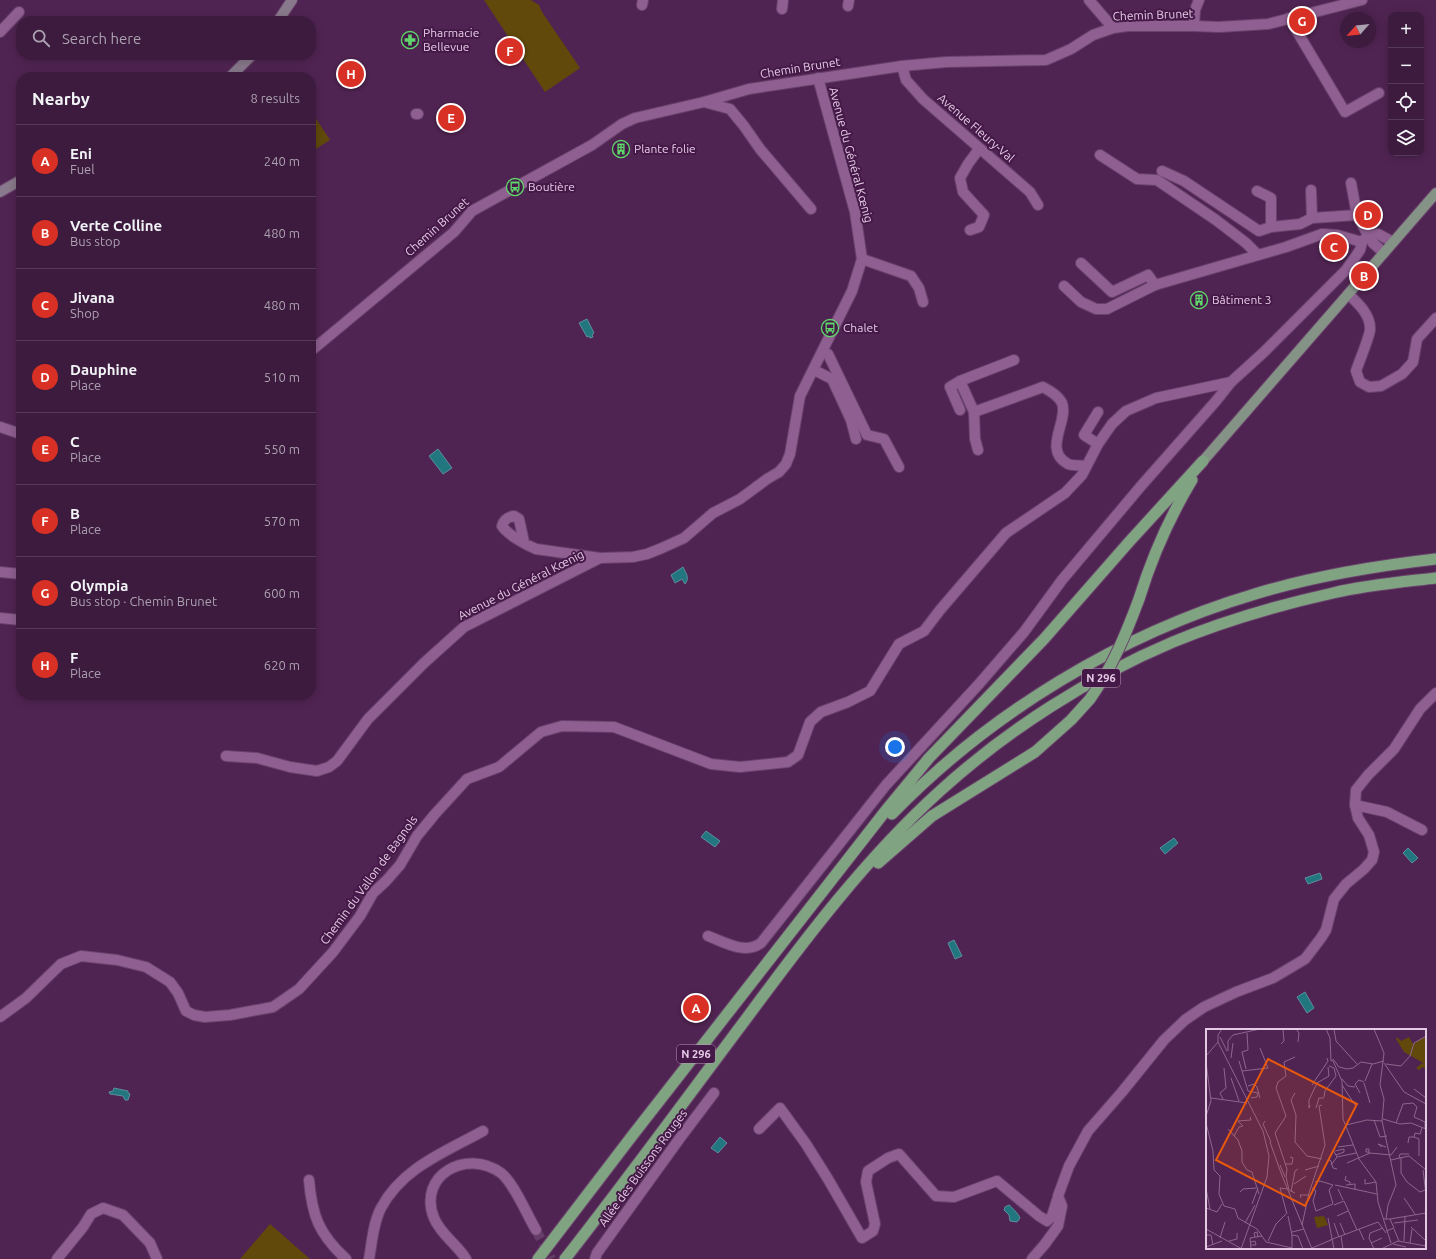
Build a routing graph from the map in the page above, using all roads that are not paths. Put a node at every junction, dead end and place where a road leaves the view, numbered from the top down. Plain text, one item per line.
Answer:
1 (1089, 0) edge
2 (1199, 0) edge
3 (1362, 0) edge
4 (291, 1) edge
5 (19, 12) dead end
6 (281, 16) edge
7 (1289, 18) junction
8 (1194, 26) junction
9 (1113, 28) junction
10 (0, 32) edge
11 (247, 60) edge
12 (902, 66) junction
13 (235, 72) edge
14 (818, 78) junction
15 (1380, 93) dead end
16 (704, 102) junction
17 (979, 149) junction
18 (1100, 155) dead end
19 (1162, 171) dead end
20 (16, 183) edge
21 (1351, 183) dead end
22 (1311, 190) dead end
23 (1256, 191) dead end
24 (0, 192) edge
25 (1436, 193) edge
26 (1038, 205) dead end
27 (811, 209) dead end
28 (1357, 215) junction
29 (1312, 218) junction
30 (1271, 227) junction
31 (970, 230) dead end
32 (1365, 239) junction
33 (1393, 242) junction
34 (1384, 253) junction
35 (1258, 255) junction
36 (862, 259) junction
37 (1081, 263) dead end
38 (1155, 285) junction
39 (1064, 286) dead end
40 (1348, 294) junction
41 (923, 302) dead end
42 (1436, 318) edge
43 (316, 346) edge
44 (822, 353) junction
45 (1014, 360) dead end
46 (814, 370) junction
47 (960, 380) junction
48 (1231, 382) junction
49 (960, 410) dead end
50 (974, 412) junction
51 (1098, 412) dead end
52 (0, 427) edge
53 (16, 432) edge
54 (856, 439) dead end
55 (1098, 444) junction
56 (978, 450) dead end
57 (1203, 461) junction
58 (899, 466) dead end
59 (1086, 466) junction
60 (524, 542) dead end
61 (600, 558) junction
62 (1436, 559) edge
63 (0, 572) edge
64 (16, 574) edge
65 (1436, 578) edge
66 (0, 618) edge
67 (16, 620) edge
68 (1436, 693) edge
69 (226, 756) dead end
70 (1355, 805) junction
71 (1422, 830) dead end
72 (856, 851) junction
73 (833, 904) junction
74 (708, 936) dead end
75 (0, 1017) edge
76 (714, 1093) dead end
77 (760, 1129) dead end
78 (483, 1131) dead end
79 (309, 1180) dead end
80 (1058, 1196) junction
81 (593, 1224) junction
82 (536, 1230) tunnel mouth
83 (57, 1259) edge
84 (157, 1259) edge
85 (346, 1259) edge
86 (369, 1259) edge
87 (466, 1259) edge
88 (538, 1259) edge
89 (565, 1259) edge
90 (570, 1259) edge
91 (595, 1259) edge
92 (1032, 1259) edge

1 - 9 street
2 - 8 street
3 - 7 street, Chemin Brunet
4 - 6 main road
5 - 10 street
7 - 8 street, Chemin Brunet
7 - 15 street
8 - 9 street, Chemin Brunet
9 - 12 street, Chemin Brunet
11 - 13 main road
12 - 14 street, Chemin Brunet
12 - 17 street, Avenue Fleury-Val
14 - 16 street, Chemin Brunet
14 - 36 street, Avenue du Général Kœnig
16 - 27 street
16 - 43 street, Chemin Brunet
17 - 26 street, Avenue Fleury-Val
17 - 31 street
18 - 35 street
19 - 30 street
20 - 24 main road
21 - 28 street
22 - 29 street
23 - 30 street
25 - 33 main road
28 - 29 street
28 - 32 street
29 - 30 street
32 - 33 street
32 - 34 street
32 - 35 street
32 - 48 street
33 - 34 main road
34 - 40 main road
35 - 38 street
36 - 41 street
36 - 44 street, Avenue du Général Kœnig
37 - 38 street
38 - 39 street
40 - 42 street
40 - 57 main road
44 - 46 street, Avenue du Général Kœnig
44 - 58 street
45 - 47 street
46 - 54 street
46 - 61 street, Avenue du Général Kœnig
47 - 49 street
47 - 50 street
48 - 55 street, Chemin du Vallon de Bagnols
48 - 74 street
50 - 56 street
50 - 59 street
51 - 55 street
52 - 53 street
55 - 59 street, Chemin du Vallon de Bagnols
57 - 72 highway
57 - 73 highway, bridge
59 - 75 street, Chemin du Vallon de Bagnols
60 - 61 street, Avenue du Général Kœnig
61 - 69 street, Avenue du Général Kœnig
62 - 72 highway, N 296
63 - 64 street
65 - 73 highway, N 296
66 - 67 street
68 - 70 street
70 - 71 street
70 - 80 street
72 - 88 highway, N 296
73 - 81 highway, N 296
76 - 91 street, Allée des Buissons Rouges
77 - 80 street
78 - 86 street
79 - 85 street
80 - 92 street
81 - 89 highway, N 296
81 - 90 highway, N 296
82 - 87 street
83 - 84 street

